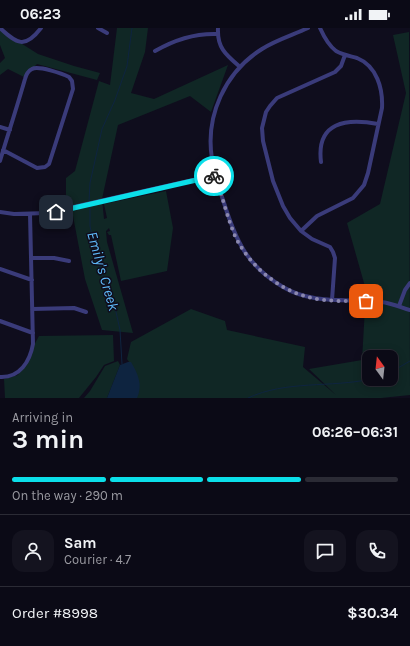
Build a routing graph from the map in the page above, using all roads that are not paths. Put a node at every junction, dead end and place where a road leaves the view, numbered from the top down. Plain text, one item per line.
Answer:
1 (0, 28) edge
2 (41, 28) edge
3 (98, 28) edge
4 (218, 28) edge
5 (308, 28) edge
6 (320, 28) edge
7 (107, 32) dead end
8 (218, 34) junction
9 (155, 52) dead end
10 (345, 55) junction
11 (240, 68) junction
12 (378, 124) junction
13 (0, 127) edge
14 (10, 130) junction
15 (3, 150) junction
16 (0, 161) edge
17 (321, 162) dead end
18 (215, 175) junction
19 (0, 212) edge
20 (30, 214) junction
21 (301, 230) junction
22 (31, 258) junction
23 (69, 261) dead end
24 (0, 269) edge
25 (32, 280) junction
26 (410, 283) edge
27 (332, 300) junction
28 (399, 306) junction
29 (32, 309) junction
30 (410, 310) edge
31 (86, 312) dead end
32 (0, 321) edge
33 (33, 333) junction
34 (0, 377) edge

1 - 2 street
3 - 7 street
4 - 8 street
5 - 11 street
6 - 10 street
8 - 9 street
8 - 11 street
10 - 12 street
10 - 21 street
11 - 18 street
12 - 17 street
12 - 21 street
13 - 14 street
14 - 15 street
14 - 15 street
15 - 16 street
18 - 20 street
18 - 27 street
19 - 20 street
20 - 22 street
21 - 27 street
22 - 23 street
22 - 25 street
24 - 25 street
25 - 29 street
26 - 28 street
27 - 28 street
28 - 30 street
29 - 31 street
29 - 33 street
32 - 33 street
33 - 34 street

